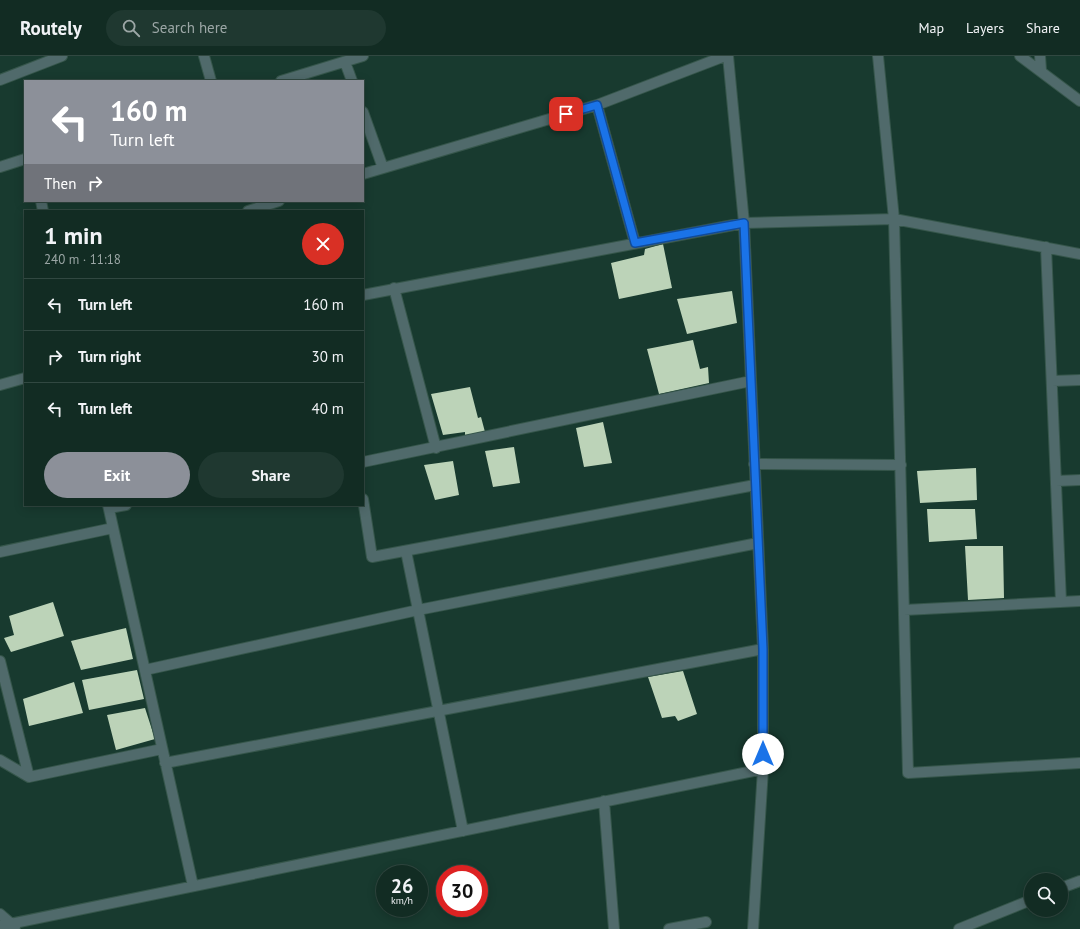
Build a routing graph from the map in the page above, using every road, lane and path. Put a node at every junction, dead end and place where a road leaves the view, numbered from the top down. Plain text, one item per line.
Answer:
1 (62, 56) edge
2 (204, 56) edge
3 (363, 56) edge
4 (725, 56) edge
5 (728, 56) edge
6 (878, 56) edge
7 (1020, 56) edge
8 (1040, 56) edge
9 (345, 62) junction
10 (1042, 70) junction
11 (0, 80) edge
12 (211, 80) edge
13 (284, 80) edge
14 (352, 80) edge
15 (1080, 101) edge
16 (597, 105) junction
17 (364, 115) edge
18 (24, 159) edge
19 (0, 167) edge
20 (383, 168) junction
21 (364, 174) edge
22 (275, 202) edge
23 (251, 210) edge
24 (894, 219) junction
25 (744, 223) junction
26 (635, 243) junction
27 (1046, 247) junction
28 (1080, 254) edge
29 (394, 288) junction
30 (364, 295) edge
31 (24, 378) edge
32 (1080, 380) edge
33 (751, 381) junction
34 (1052, 381) junction
35 (0, 385) edge
36 (436, 448) junction
37 (364, 462) edge
38 (754, 464) junction
39 (900, 465) junction
40 (1080, 480) edge
41 (1056, 481) junction
42 (755, 485) junction
43 (364, 505) edge
44 (109, 507) edge
45 (113, 528) junction
46 (758, 544) junction
47 (406, 551) junction
48 (0, 552) edge
49 (1080, 601) edge
50 (1061, 602) junction
51 (418, 610) junction
52 (904, 610) junction
53 (763, 649) junction
54 (0, 661) edge
55 (145, 670) junction
56 (438, 711) junction
57 (162, 749) junction
58 (0, 760) edge
59 (1080, 762) edge
60 (166, 764) junction
61 (763, 769) junction
62 (29, 777) junction
63 (604, 801) junction
64 (463, 831) junction
65 (1080, 881) edge
66 (1068, 885) edge
67 (193, 886) junction
68 (1024, 903) edge
69 (0, 914) edge
70 (706, 922) dead end
71 (0, 926) edge
72 (15, 926) edge
73 (614, 929) edge
74 (669, 929) edge
75 (753, 929) edge
76 (959, 929) edge

1 - 11 street
2 - 12 street
3 - 9 street
4 - 16 street
5 - 25 street
6 - 24 street
7 - 10 street
8 - 10 street
9 - 13 street
9 - 14 street
10 - 15 street
16 - 20 street
16 - 26 street
17 - 20 street
18 - 19 street
20 - 21 street
22 - 23 street
24 - 25 street
24 - 27 street
24 - 39 street
25 - 26 street
25 - 33 street
26 - 29 street
27 - 28 street
27 - 34 street
29 - 30 street
29 - 36 street
31 - 35 street
32 - 34 street
33 - 36 street
33 - 38 street
34 - 41 street
36 - 37 street
38 - 39 street
38 - 42 street
39 - 52 street
40 - 41 street
41 - 50 street
42 - 46 street
42 - 47 street
43 - 47 street
44 - 45 street
45 - 48 street
45 - 55 street
46 - 51 street
46 - 53 street
47 - 51 street
49 - 50 street
50 - 52 street
51 - 55 street
51 - 56 street
52 - 59 street
53 - 56 street
53 - 61 street
54 - 62 street
55 - 57 street
56 - 60 street
56 - 64 street
57 - 60 street
57 - 62 street
58 - 62 street
60 - 67 street
61 - 63 street
61 - 75 street
63 - 64 street
63 - 73 street
64 - 67 street
65 - 66 street
67 - 72 street
68 - 76 street
69 - 72 street
70 - 74 street
71 - 72 street

